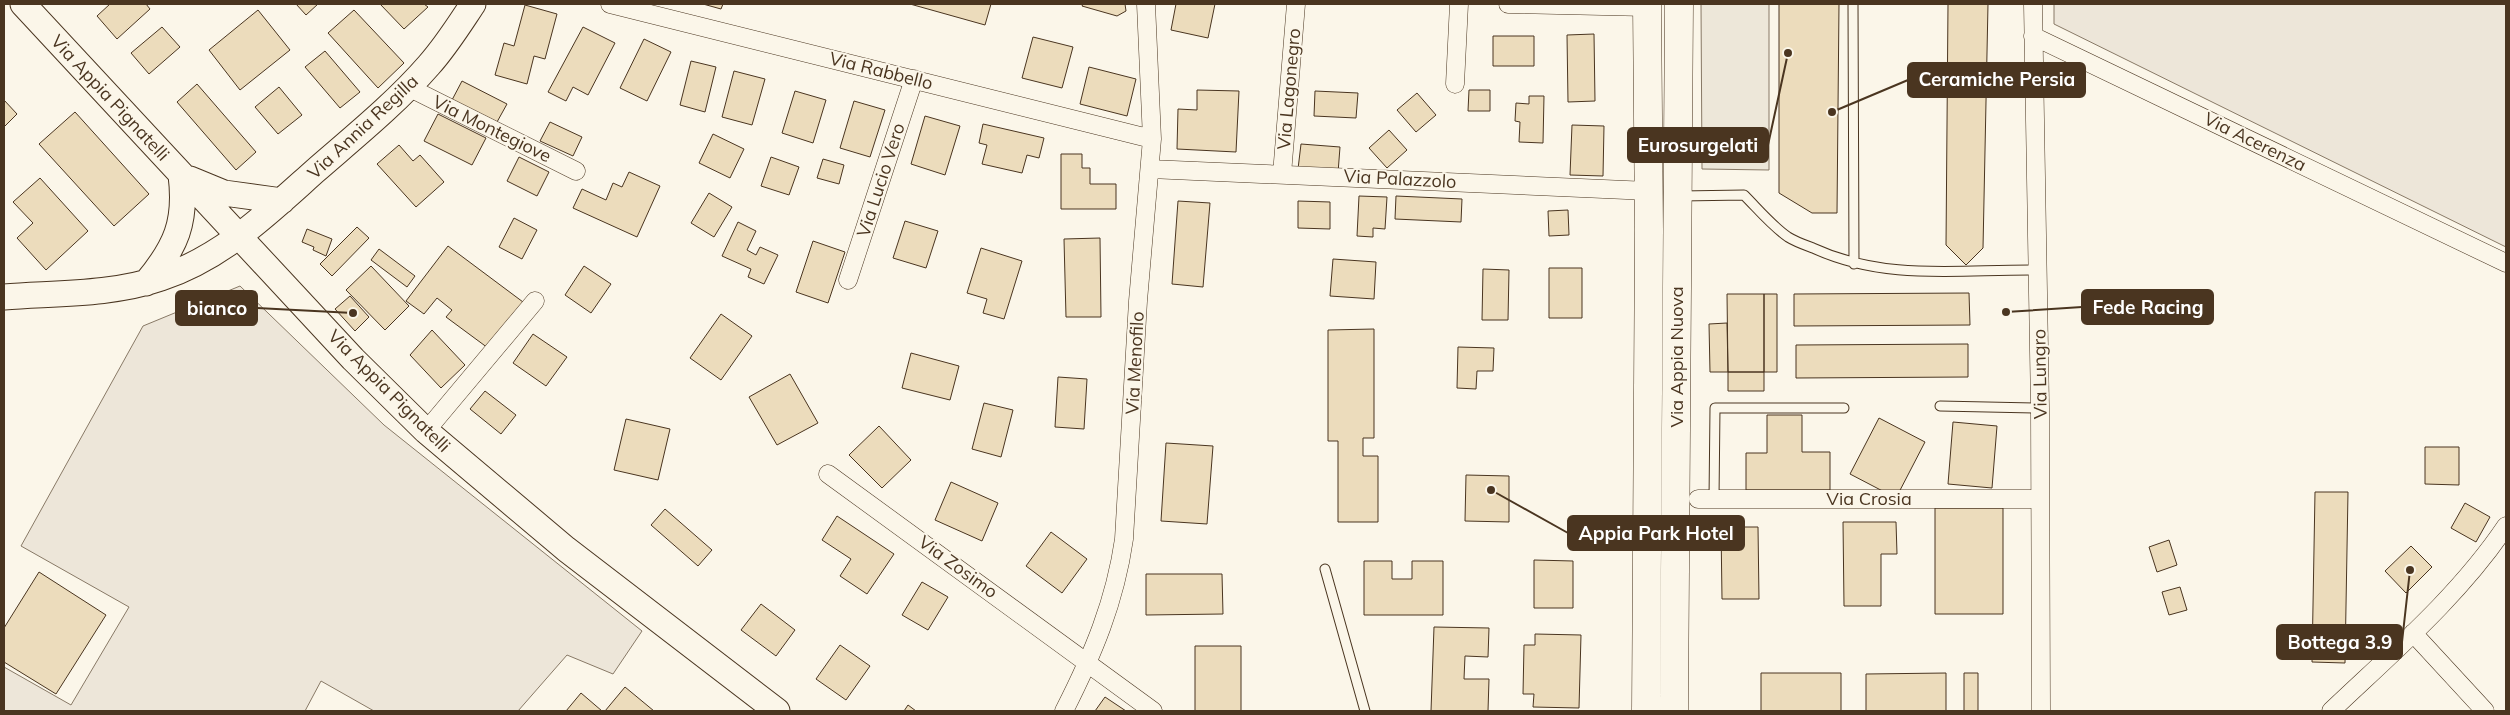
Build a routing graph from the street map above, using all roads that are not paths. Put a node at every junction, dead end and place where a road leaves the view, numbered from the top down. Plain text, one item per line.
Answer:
1 (23, 4) edge
2 (473, 4) edge
3 (610, 4) edge
4 (1146, 4) edge
5 (1296, 4) edge
6 (1459, 4) edge
7 (1508, 4) edge
8 (1679, 4) edge
9 (1853, 4) edge
10 (2033, 4) edge
11 (1647, 6) edge
12 (2033, 36) junction
13 (914, 79) junction
14 (1454, 84) dead end
15 (408, 87) junction
16 (1152, 139) junction
17 (1150, 169) junction
18 (576, 171) dead end
19 (1282, 174) junction
20 (181, 175) junction
21 (1649, 191) junction
22 (1676, 196) junction
23 (282, 201) junction
24 (239, 237) junction
25 (2506, 263) edge
26 (1854, 264) junction
27 (2038, 270) junction
28 (848, 280) dead end
29 (146, 283) junction
30 (4, 297) edge
31 (536, 301) dead end
32 (1940, 406) dead end
33 (1844, 408) dead end
34 (2040, 408) junction
35 (426, 431) junction
36 (828, 474) dead end
37 (1706, 499) joint
38 (2040, 499) junction
39 (2506, 526) edge
40 (1325, 569) dead end
41 (2413, 633) junction
42 (1087, 661) junction
43 (777, 711) edge
44 (1064, 711) edge
45 (1153, 711) edge
46 (1365, 711) edge
47 (1646, 711) edge
48 (1674, 711) edge
49 (2041, 711) edge
50 (2331, 711) edge
51 (2485, 711) edge

1 - 20 main road, Via Appia Pignatelli
2 - 15 main road, Via Annia Regilla
3 - 13 street, Via Rabbello
4 - 16 street, Via Menofilo
5 - 19 street, Via Lagonegro
6 - 14 street
7 - 11 street
8 - 22 main road, Via Appia Nuova
9 - 26 lane
10 - 12 street
11 - 21 main road, Via Appia Nuova
12 - 25 street, Via Acerenza
12 - 27 street, Via Lungro
13 - 16 street, Via Rabbello
13 - 28 street, Via Lucio Vero
15 - 18 street, Via Montegiove
15 - 23 main road, Via Annia Regilla
16 - 17 street, Via Menofilo
17 - 19 street, Via Palazzolo
17 - 42 street, Via Menofilo
19 - 21 street, Via Palazzolo
20 - 23 main road
20 - 24 main road, Via Appia Pignatelli
20 - 29 main road
21 - 47 main road, Via Appia Nuova
22 - 26 lane
22 - 48 main road, Via Appia Nuova
23 - 24 main road, Via Annia Regilla
24 - 29 main road, Via Annia Regilla
24 - 35 main road, Via Appia Pignatelli
26 - 27 lane
27 - 34 street, Via Lungro
29 - 30 main road, Via Annia Regilla
31 - 35 street
32 - 34 lane
33 - 37 lane
34 - 38 street, Via Lungro
35 - 43 main road, Via Appia Pignatelli
36 - 42 street, Via Zosimo
37 - 38 street, Via Crosia
38 - 49 street, Via Lungro
39 - 41 street
40 - 46 lane
41 - 50 street
41 - 51 street
42 - 44 street, Via Menofilo
42 - 45 street, Via Zosimo

